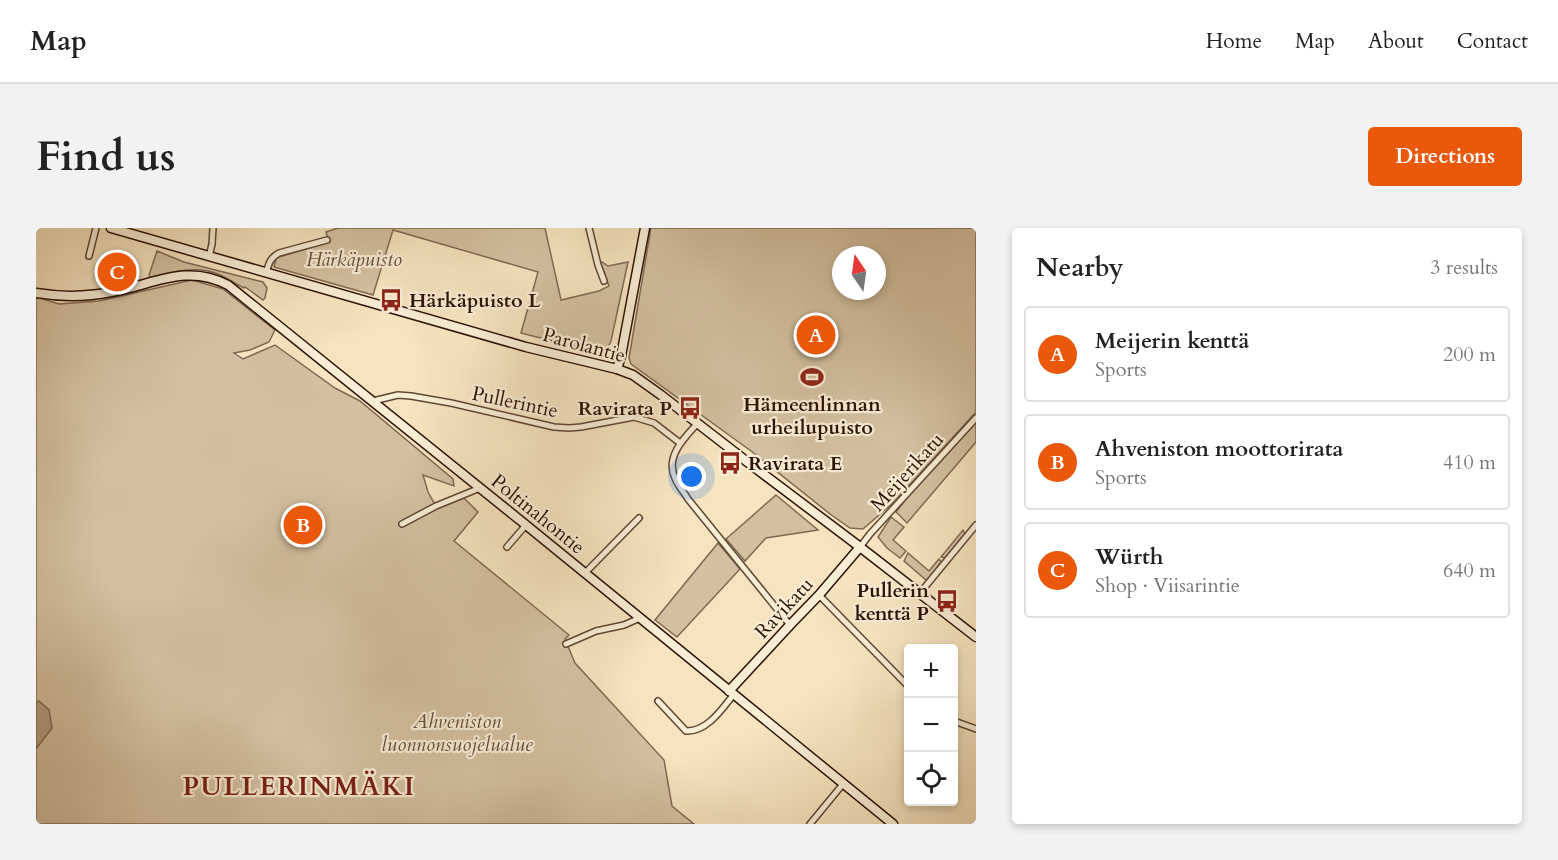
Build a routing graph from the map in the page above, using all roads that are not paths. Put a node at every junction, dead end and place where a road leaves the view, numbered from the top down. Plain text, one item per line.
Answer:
1 (96, 228) edge
2 (111, 228) edge
3 (213, 228) edge
4 (589, 228) edge
5 (645, 228) edge
6 (327, 240) dead end
7 (89, 256) dead end
8 (209, 257) junction
9 (266, 273) junction
10 (604, 281) dead end
11 (36, 293) edge
12 (617, 369) junction
13 (373, 401) junction
14 (976, 418) edge
15 (697, 423) junction
16 (680, 443) junction
17 (480, 488) junction
18 (639, 518) dead end
19 (402, 524) dead end
20 (526, 525) junction
21 (976, 525) edge
22 (507, 547) dead end
23 (860, 547) junction
24 (585, 573) junction
25 (920, 593) junction
26 (819, 595) junction
27 (640, 618) junction
28 (790, 625) junction
29 (976, 637) edge
30 (566, 644) dead end
31 (904, 682) edge
32 (732, 693) junction
33 (658, 701) dead end
34 (958, 722) edge
35 (976, 729) edge
36 (843, 784) junction
37 (810, 824) edge
38 (893, 824) edge

1 - 7 street
2 - 8 street, Parolantie
3 - 8 street
4 - 10 street
5 - 12 street
6 - 9 street
8 - 9 street, Parolantie
9 - 12 street, Parolantie
11 - 13 street, Poltinahontie
12 - 15 street, Parolantie
13 - 16 street, Pullerintie
13 - 17 street, Poltinahontie
14 - 23 street, Meijerikatu
15 - 16 street
15 - 23 street, Parolantie
16 - 28 street
17 - 19 street
17 - 20 street, Poltinahontie
18 - 24 street
20 - 22 street
20 - 24 street, Poltinahontie
21 - 25 street
23 - 25 street, Parolantie
23 - 26 street, Ravikatu
24 - 27 street, Poltinahontie
25 - 29 street, Parolantie
26 - 28 street, Ravikatu
26 - 31 street
27 - 30 street
27 - 32 street, Poltinahontie
28 - 32 street, Ravikatu
32 - 33 street
32 - 36 street, Poltinahontie
34 - 35 street
36 - 37 street
36 - 38 street, Poltinahontie

